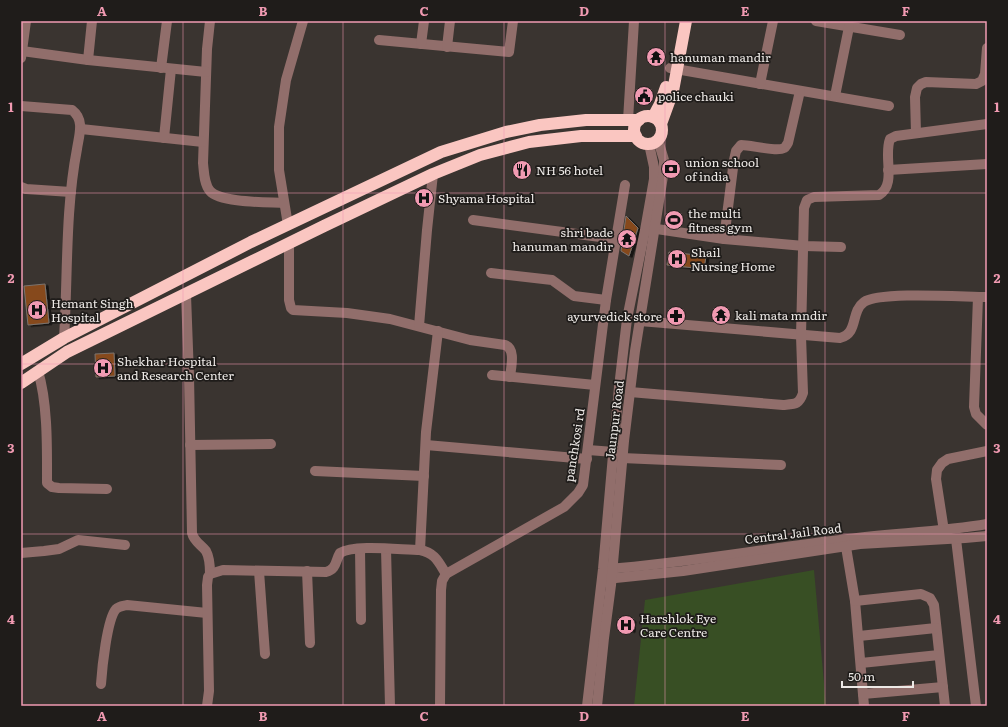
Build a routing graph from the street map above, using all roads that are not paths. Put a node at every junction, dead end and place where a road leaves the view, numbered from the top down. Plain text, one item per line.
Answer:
1 (26, 21) edge
2 (92, 21) edge
3 (167, 21) edge
4 (210, 21) edge
5 (303, 21) edge
6 (424, 21) edge
7 (450, 21) edge
8 (513, 21) edge
9 (634, 21) edge
10 (678, 21) edge
11 (686, 21) edge
12 (772, 21) edge
13 (816, 21) edge
14 (849, 27) junction
15 (23, 33) edge
16 (900, 36) dead end
17 (380, 40) dead end
18 (421, 44) junction
19 (447, 46) junction
20 (987, 48) edge
21 (22, 55) edge
22 (88, 60) junction
23 (166, 68) junction
24 (674, 68) junction
25 (206, 72) junction
26 (760, 84) junction
27 (800, 91) junction
28 (835, 96) junction
29 (21, 106) edge
30 (889, 106) dead end
31 (634, 120) junction
32 (657, 120) junction
33 (987, 124) edge
34 (81, 129) junction
35 (916, 133) junction
36 (636, 136) junction
37 (164, 138) junction
38 (203, 142) junction
39 (653, 142) junction
40 (987, 164) edge
41 (888, 170) junction
42 (433, 174) junction
43 (626, 185) dead end
44 (21, 187) edge
45 (71, 192) junction
46 (284, 203) junction
47 (473, 220) dead end
48 (288, 224) junction
49 (650, 228) junction
50 (616, 239) junction
51 (724, 239) junction
52 (289, 243) junction
53 (804, 246) junction
54 (840, 247) dead end
55 (491, 273) dead end
56 (186, 295) junction
57 (983, 297) edge
58 (606, 300) junction
59 (640, 321) junction
60 (419, 326) junction
61 (438, 331) junction
62 (801, 336) junction
63 (64, 338) junction
64 (21, 364) edge
65 (38, 371) junction
66 (492, 375) dead end
67 (510, 377) junction
68 (21, 383) edge
69 (596, 385) junction
70 (630, 392) junction
71 (987, 425) edge
72 (271, 444) dead end
73 (190, 445) junction
74 (426, 445) junction
75 (987, 451) edge
76 (587, 455) junction
77 (618, 455) junction
78 (781, 465) dead end
79 (315, 471) dead end
80 (424, 476) junction
81 (107, 489) dead end
82 (987, 524) edge
83 (944, 531) junction
84 (987, 536) edge
85 (956, 539) junction
86 (846, 543) junction
87 (124, 545) dead end
88 (360, 549) junction
89 (386, 549) junction
90 (420, 550) junction
91 (21, 552) edge
92 (259, 571) junction
93 (307, 571) junction
94 (210, 574) junction
95 (446, 574) junction
96 (607, 574) junction
97 (855, 601) junction
98 (207, 612) junction
99 (361, 620) dead end
100 (936, 628) junction
101 (859, 636) junction
102 (310, 643) dead end
103 (265, 654) dead end
104 (939, 655) junction
105 (861, 663) junction
106 (101, 684) dead end
107 (943, 686) junction
108 (863, 694) junction
109 (207, 706) edge
110 (390, 706) edge
111 (440, 706) edge
112 (587, 706) edge
113 (597, 706) edge
114 (864, 706) edge
115 (945, 706) edge
116 (976, 706) edge

1 - 15 street
2 - 22 street
3 - 23 street
4 - 25 street
5 - 46 street
6 - 18 street
7 - 19 street
8 - 19 street
9 - 31 street
10 - 24 highway
11 - 24 highway
12 - 26 street
13 - 14 street
14 - 16 street
14 - 28 street
15 - 21 street
17 - 18 street
18 - 19 street
20 - 35 street
21 - 22 street
22 - 23 street
23 - 25 street
23 - 37 street
24 - 26 street
24 - 32 highway
25 - 38 street
26 - 27 street
27 - 28 street
27 - 51 street
28 - 30 street
29 - 34 street
31 - 32 highway
31 - 36 highway
31 - 48 highway
32 - 39 highway
33 - 35 street
34 - 37 street
34 - 45 street
35 - 41 street
36 - 39 highway
36 - 42 highway
37 - 38 street
38 - 46 street
39 - 49 street, Jaunpur Road
40 - 41 street
41 - 53 street
42 - 52 highway
42 - 60 street
43 - 50 street, panchkosi rd
44 - 45 street
45 - 63 street
46 - 48 street
47 - 50 street
48 - 63 highway
49 - 51 street
49 - 59 street, Jaunpur Road
49 - 77 street, Jaunpur Road
50 - 58 street, panchkosi rd
51 - 53 street
52 - 56 highway
52 - 60 street
53 - 54 street
53 - 62 street
55 - 58 street
56 - 65 highway
56 - 73 street
57 - 62 street
57 - 71 street
58 - 69 street, panchkosi rd
59 - 62 street
59 - 70 street, Jaunpur Road
60 - 61 street
61 - 67 street
61 - 74 street
62 - 70 street
63 - 64 highway
65 - 68 highway
65 - 81 street
66 - 67 street
67 - 69 street
69 - 76 street, panchkosi rd
70 - 77 street, Jaunpur Road
72 - 73 street
73 - 94 street
74 - 76 street
74 - 80 street
75 - 83 street
76 - 77 street
76 - 95 street, panchkosi rd
77 - 78 street
77 - 96 street, Jaunpur Road
79 - 80 street
80 - 90 street
82 - 83 street, Central Jail Road
83 - 86 street, Central Jail Road
84 - 85 street
85 - 86 street
85 - 116 street
86 - 96 street, Central Jail Road
86 - 97 street
87 - 91 street
88 - 89 street
88 - 93 street
88 - 99 street
89 - 90 street
89 - 110 street
90 - 95 street
92 - 93 street
92 - 94 street
92 - 103 street
93 - 102 street
94 - 98 street
95 - 111 street
96 - 112 street, Jaunpur Road
96 - 113 street, Jaunpur Road
97 - 100 street
97 - 101 street
98 - 106 street
98 - 109 street
100 - 101 street
100 - 104 street
101 - 105 street
104 - 105 street
104 - 107 street
105 - 108 street
107 - 108 street
107 - 115 street
108 - 114 street

